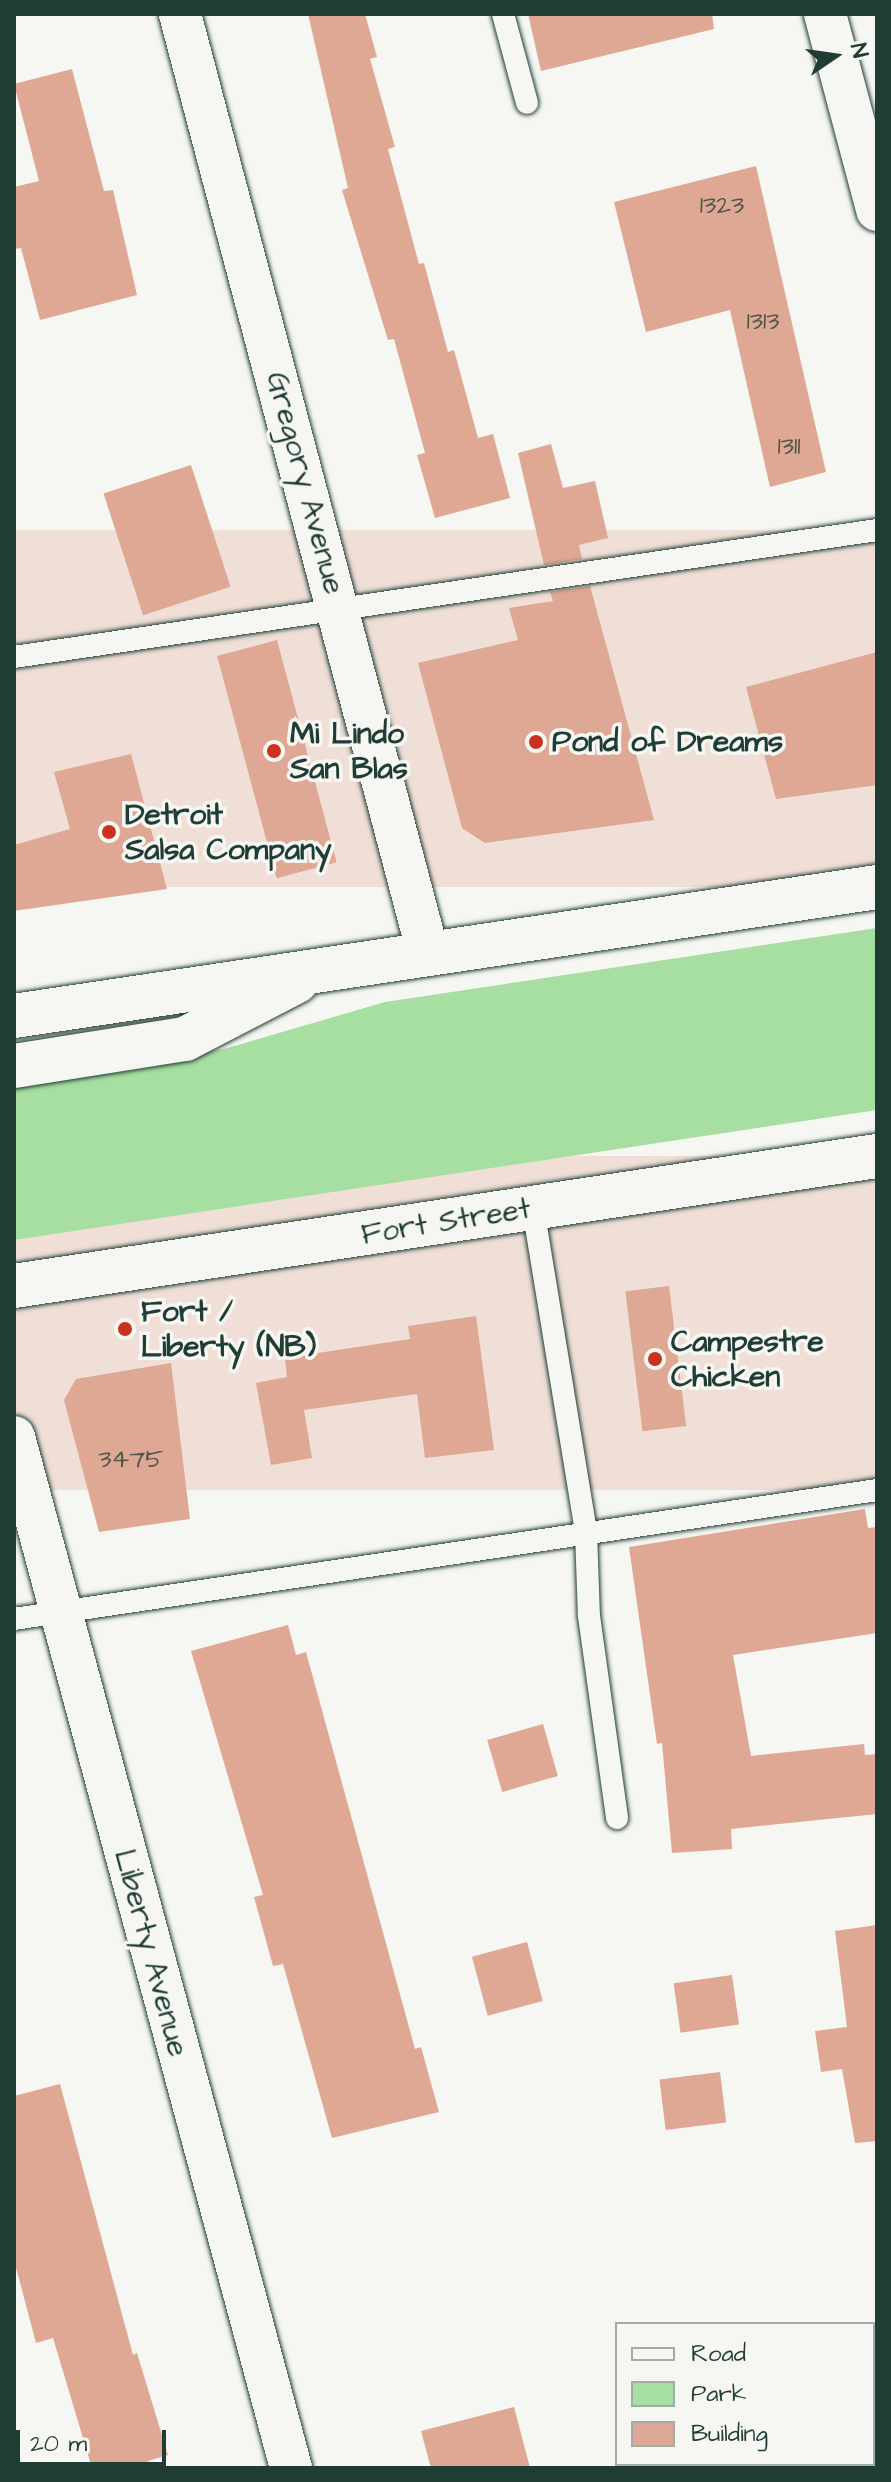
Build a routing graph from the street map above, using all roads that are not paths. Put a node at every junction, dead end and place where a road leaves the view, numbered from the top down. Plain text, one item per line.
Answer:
1 (180, 14) edge
2 (503, 14) edge
3 (825, 14) edge
4 (527, 103) dead end
5 (877, 210) edge
6 (877, 530) edge
7 (337, 606) junction
8 (14, 657) edge
9 (877, 887) edge
10 (428, 953) junction
11 (313, 971) junction
12 (14, 1016) edge
13 (14, 1066) edge
14 (877, 1156) edge
15 (533, 1208) junction
16 (14, 1286) edge
17 (14, 1437) edge
18 (877, 1490) edge
19 (586, 1532) junction
20 (59, 1614) junction
21 (14, 1619) edge
22 (617, 1818) dead end
23 (291, 2468) edge

1 - 7 street, Gregory Avenue
2 - 4 lane
3 - 5 street
6 - 7 lane
7 - 8 lane
7 - 10 street, Gregory Avenue
9 - 10 main road
10 - 11 main road
11 - 12 main road
11 - 13 main road
14 - 15 main road, Fort Street
15 - 16 main road, Fort Street
15 - 19 lane
17 - 20 street, Liberty Avenue
18 - 19 lane
19 - 20 lane
19 - 22 lane
20 - 21 lane
20 - 23 street, Liberty Avenue

